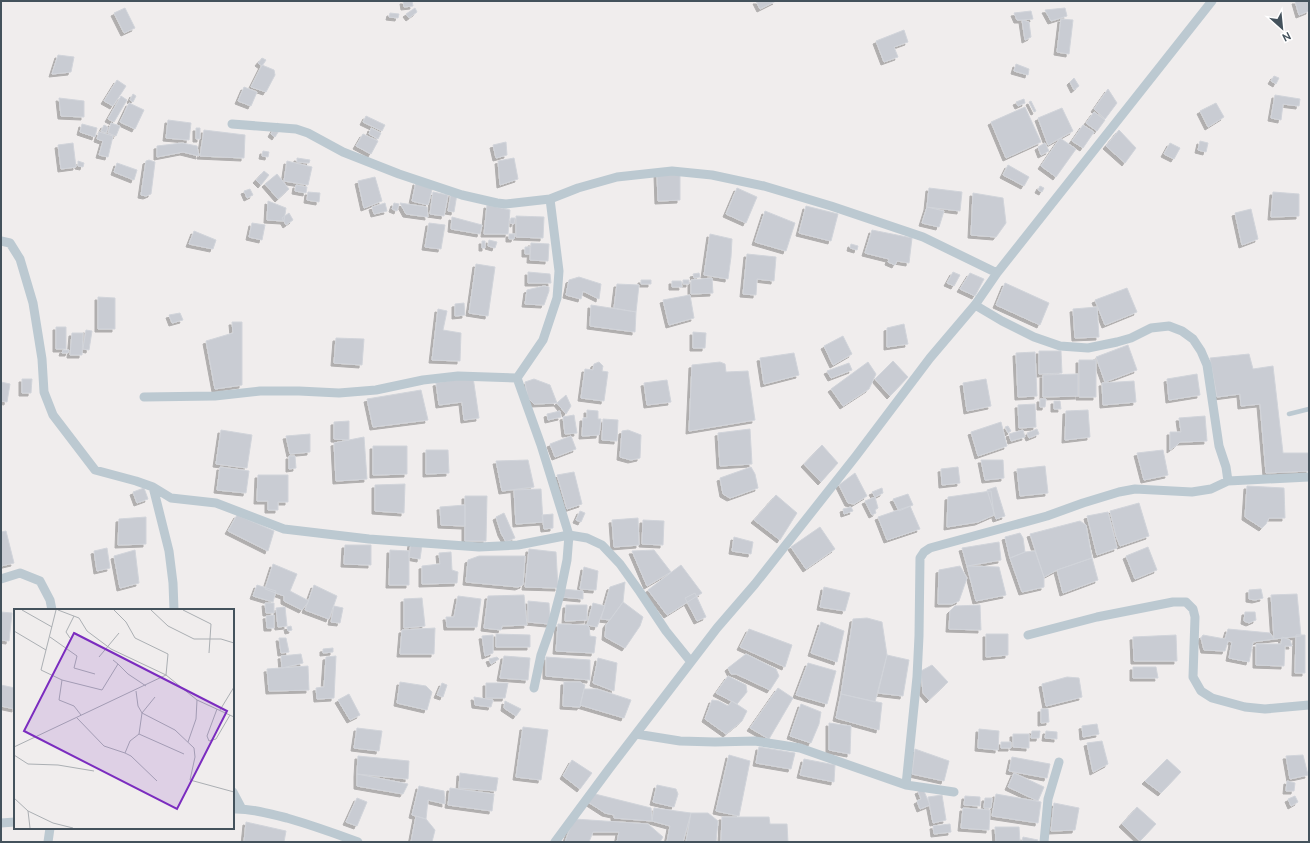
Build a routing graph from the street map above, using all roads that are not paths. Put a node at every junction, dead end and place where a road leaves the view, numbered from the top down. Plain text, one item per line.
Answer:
1 (1212, 1) edge
2 (232, 124) dead end
3 (550, 199) junction
4 (1, 241) edge
5 (997, 273) junction
6 (975, 305) junction
7 (517, 378) junction
8 (144, 397) dead end
9 (1309, 409) edge
10 (1289, 414) dead end
11 (1309, 477) edge
12 (1228, 481) junction
13 (154, 487) junction
14 (569, 535) junction
15 (1, 579) edge
16 (52, 609) edge
17 (174, 609) edge
18 (1028, 635) dead end
19 (691, 662) junction
20 (534, 688) dead end
21 (1309, 704) edge
22 (636, 734) junction
23 (1059, 762) dead end
24 (906, 785) junction
25 (954, 792) dead end
26 (234, 795) edge
27 (238, 809) edge
28 (14, 822) edge
29 (1, 823) edge
30 (50, 829) edge
31 (48, 842) edge
32 (358, 842) edge
33 (555, 842) edge
34 (1044, 842) edge

1 - 5 street
2 - 3 street
3 - 5 street
3 - 7 street
4 - 13 street
5 - 6 street
6 - 12 street
6 - 19 street
7 - 8 street
7 - 14 street
9 - 10 lane
11 - 12 street
12 - 24 street
13 - 14 street
13 - 17 street
14 - 19 street
14 - 20 street
15 - 16 street
18 - 21 street
19 - 22 street
22 - 24 street
22 - 33 street
23 - 34 street
24 - 25 street
26 - 27 street
27 - 32 street
28 - 29 street
30 - 31 street

